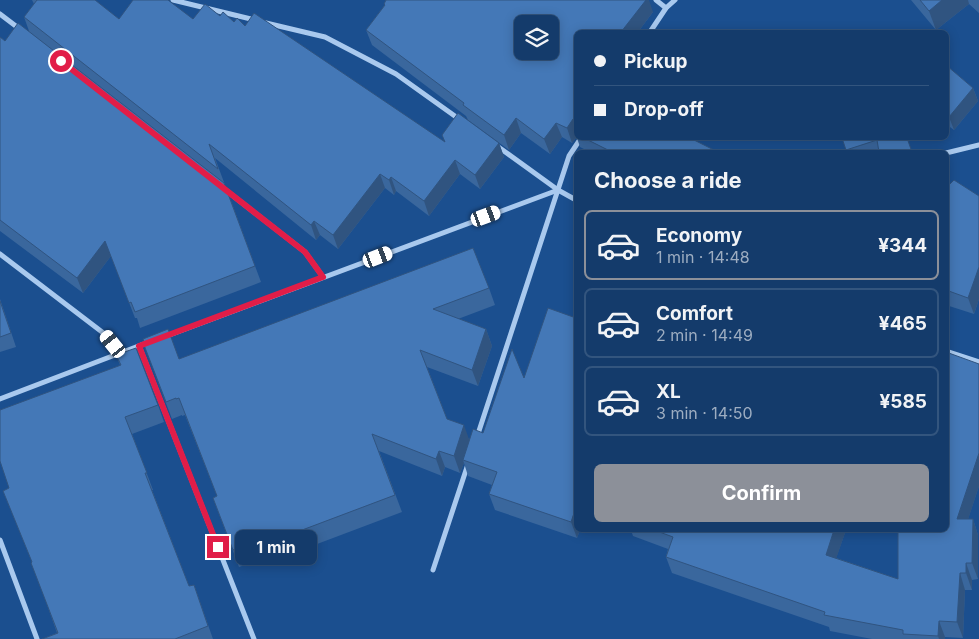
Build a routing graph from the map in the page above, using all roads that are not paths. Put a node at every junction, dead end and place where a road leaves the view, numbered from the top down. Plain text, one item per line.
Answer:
1 (173, 0) edge
2 (656, 0) edge
3 (675, 0) edge
4 (666, 8) junction
5 (0, 14) edge
6 (651, 30) edge
7 (24, 32) edge
8 (461, 120) edge
9 (580, 140) edge
10 (493, 143) edge
11 (979, 145) edge
12 (949, 152) edge
13 (219, 184) edge
14 (558, 190) junction
15 (574, 199) edge
16 (0, 254) edge
17 (323, 277) junction
18 (139, 346) junction
19 (949, 352) edge
20 (120, 353) junction
21 (979, 362) edge
22 (0, 399) edge
23 (476, 440) edge
24 (470, 459) edge
25 (0, 540) edge
26 (433, 570) dead end
27 (38, 639) edge
28 (254, 639) edge

1 - 8 street
2 - 4 street
3 - 4 street
4 - 6 street
5 - 7 street
9 - 14 street
10 - 14 street
11 - 12 street
13 - 17 street
14 - 15 street
14 - 17 street
14 - 23 street
16 - 20 street
17 - 18 street
18 - 20 street
18 - 28 street
19 - 21 street
20 - 22 street
24 - 26 street
25 - 27 street

